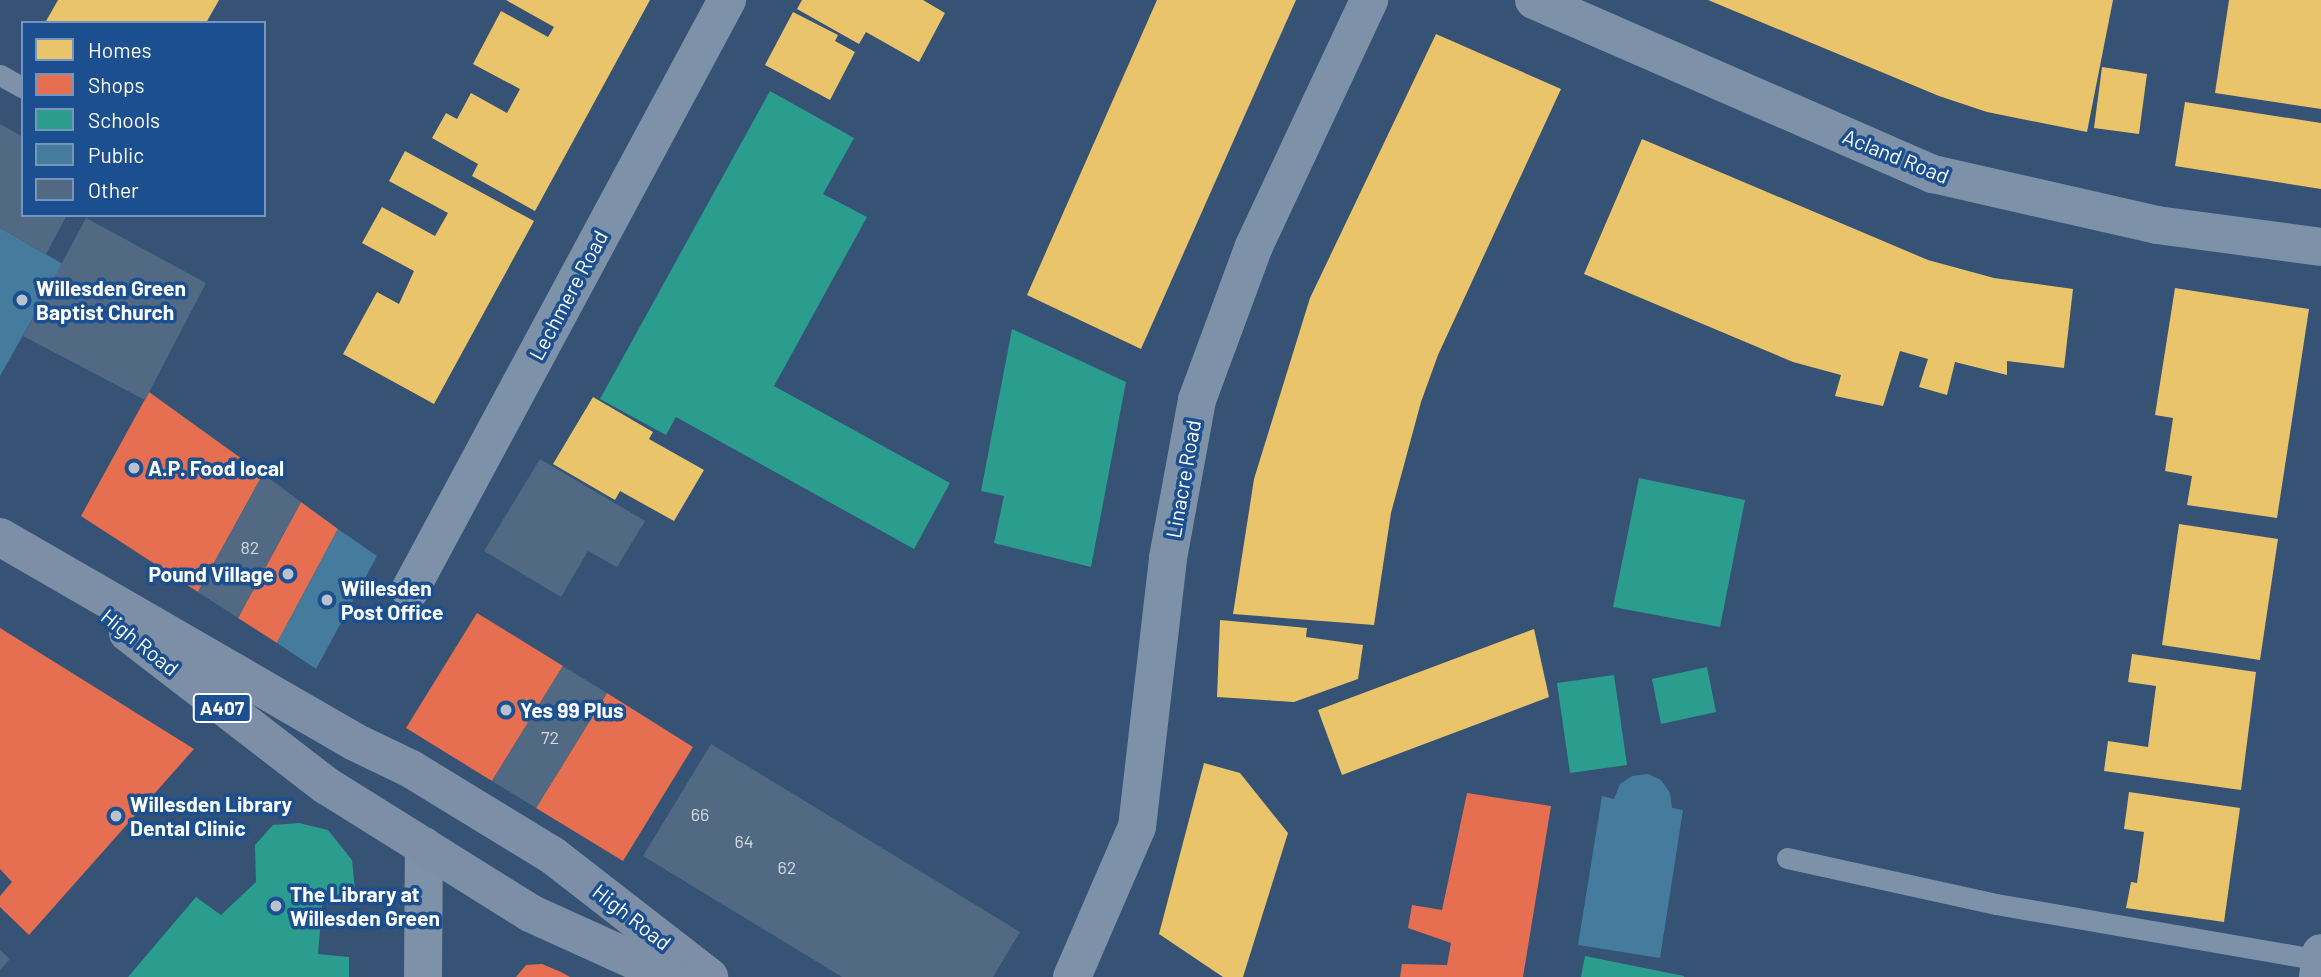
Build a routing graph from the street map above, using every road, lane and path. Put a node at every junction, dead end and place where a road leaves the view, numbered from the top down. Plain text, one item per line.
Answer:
1 (727, 0) edge
2 (1369, 0) edge
3 (1534, 0) edge
4 (0, 75) edge
5 (21, 87) edge
6 (2321, 247) edge
7 (15, 546) edge
8 (410, 590) dead end
9 (411, 769) junction
10 (424, 846) junction
11 (1787, 858) dead end
12 (2321, 953) edge
13 (2320, 960) edge
14 (423, 977) edge
15 (671, 977) edge
16 (709, 977) edge
17 (1072, 977) edge
18 (2318, 977) edge

1 - 8 street, Lechmere Road
2 - 17 street, Linacre Road
3 - 6 street, Acland Road
4 - 5 lane
7 - 9 main road, High Road / A407
7 - 10 main road, High Road / A407
9 - 10 main road
9 - 16 main road, High Road / A407
10 - 14 street
10 - 15 main road, High Road / A407
11 - 13 lane
12 - 13 street
13 - 18 street

